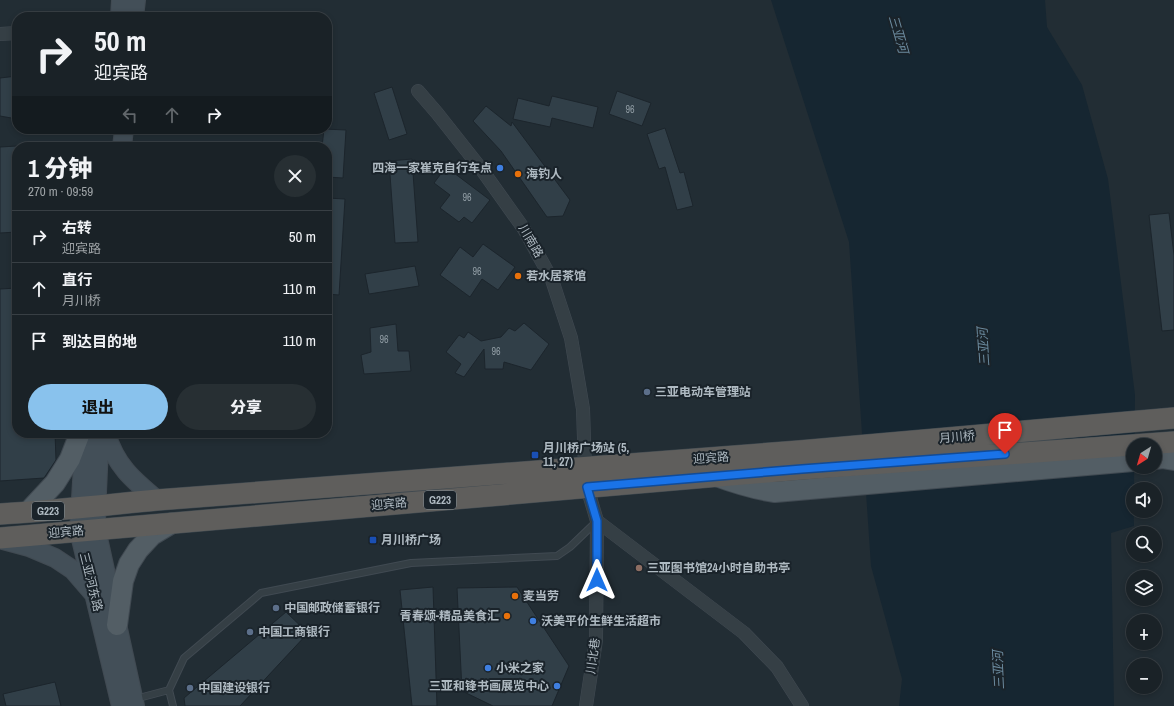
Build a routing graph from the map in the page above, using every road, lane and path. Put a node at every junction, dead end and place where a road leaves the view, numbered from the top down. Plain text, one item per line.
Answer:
1 (121, 0) edge
2 (136, 0) edge
3 (120, 12) edge
4 (135, 12) edge
5 (12, 33) edge
6 (0, 34) edge
7 (418, 91) dead end
8 (1168, 418) edge
9 (78, 438) edge
10 (85, 438) edge
11 (99, 438) edge
12 (108, 438) edge
13 (1165, 452) edge
14 (800, 460) junction
15 (1126, 462) edge
16 (716, 476) junction
17 (586, 477) junction
18 (157, 500) junction
19 (88, 506) junction
20 (28, 512) junction
21 (0, 514) edge
22 (597, 521) junction
23 (172, 522) junction
24 (87, 530) junction
25 (0, 539) edge
26 (94, 594) junction
27 (117, 625) junction
28 (169, 690) junction
29 (130, 704) edge
30 (173, 706) edge
31 (586, 706) edge
32 (802, 706) edge

1 - 3 main road
2 - 4 main road
5 - 6 street
7 - 17 street, 川南路
8 - 14 highway, 月川桥 / G223
9 - 20 main road
10 - 19 main road, 三亚河东路
11 - 19 main road, 三亚河东路
12 - 18 main road
13 - 14 highway, 月川桥 / G223
14 - 16 highway, 迎宾路 / G223
14 - 17 highway, 迎宾路 / G223
15 - 16 main road
16 - 17 highway, 迎宾路 / G223
17 - 18 highway, 迎宾路 / G223
17 - 22 street, 川北巷
17 - 23 highway, 迎宾路 / G223
18 - 19 highway, 迎宾路 / G223
19 - 20 highway, 迎宾路 / G223
19 - 24 main road, 三亚河东路
20 - 21 highway, 迎宾路 / G223
22 - 28 lane
22 - 31 street, 川北巷
22 - 32 street
23 - 24 highway, 迎宾路 / G223
23 - 27 main road
24 - 25 highway, 迎宾路 / G223
24 - 26 main road, 三亚河东路
24 - 27 main road, 三亚河东路
25 - 26 main road
26 - 29 main road, 三亚河东路
27 - 29 main road, 三亚河东路
28 - 29 lane
28 - 30 lane

